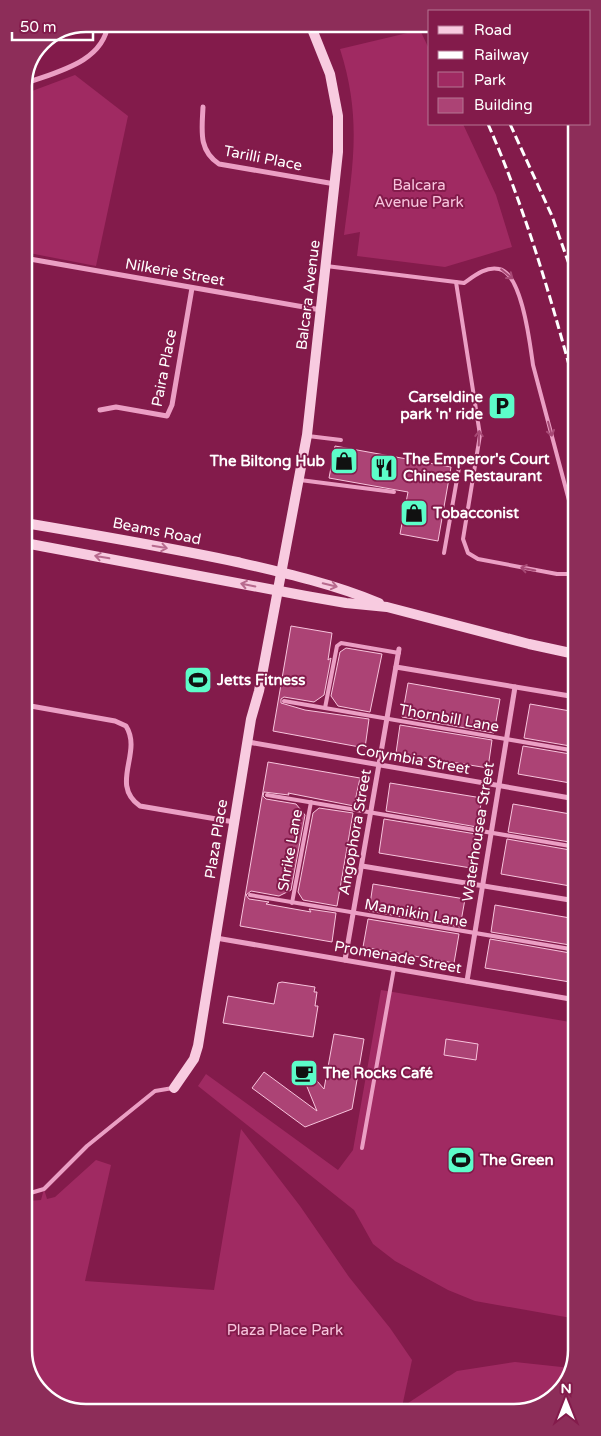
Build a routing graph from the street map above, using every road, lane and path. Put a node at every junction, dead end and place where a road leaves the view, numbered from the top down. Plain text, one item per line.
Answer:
1 (105, 32) edge
2 (313, 33) edge
3 (33, 80) edge
4 (203, 107) dead end
5 (335, 184) junction
6 (33, 260) edge
7 (326, 266) junction
8 (456, 282) junction
9 (192, 288) junction
10 (321, 310) junction
11 (100, 410) dead end
12 (307, 435) junction
13 (341, 440) dead end
14 (444, 458) dead end
15 (300, 480) junction
16 (394, 492) dead end
17 (568, 497) edge
18 (33, 524) edge
19 (33, 544) edge
20 (444, 553) dead end
21 (282, 572) junction
22 (568, 574) edge
23 (278, 591) junction
24 (387, 607) junction
25 (399, 651) joint
26 (568, 652) edge
27 (396, 667) junction
28 (515, 687) junction
29 (568, 696) edge
30 (284, 701) dead end
31 (33, 706) edge
32 (325, 708) junction
33 (387, 719) junction
34 (506, 740) junction
35 (247, 742) junction
36 (568, 750) edge
37 (379, 766) junction
38 (498, 787) junction
39 (267, 795) dead end
40 (568, 798) edge
41 (311, 802) junction
42 (371, 812) junction
43 (234, 822) junction
44 (491, 834) junction
45 (568, 846) edge
46 (362, 866) junction
47 (482, 886) junction
48 (250, 895) dead end
49 (568, 900) edge
50 (292, 903) junction
51 (353, 913) junction
52 (474, 935) junction
53 (216, 938) junction
54 (568, 949) edge
55 (345, 960) junction
56 (394, 968) junction
57 (466, 981) junction
58 (568, 999) edge
59 (174, 1088) joint
60 (362, 1148) dead end
61 (32, 1193) edge

1 - 3 street
2 - 5 street, Balcara Avenue
4 - 5 street, Tarilli Place
5 - 7 street, Balcara Avenue
6 - 9 street, Nilkerie Street
7 - 8 lane
7 - 10 street, Balcara Avenue
8 -> 17 lane
22 -> 8 lane
9 - 10 street, Nilkerie Street
9 - 11 street, Paira Place
10 - 12 street, Balcara Avenue
12 - 13 lane
12 - 15 street, Balcara Avenue
14 - 20 lane
15 - 16 lane
15 - 21 street, Balcara Avenue
18 -> 21 street, Beams Road
23 -> 19 street, Beams Road
21 - 23 street
21 -> 24 street, Beams Road
23 - 24 street, Beams Road
23 - 35 street, Plaza Place
24 - 26 street, Beams Road
25 - 27 street, Angophora Street
25 - 32 lane
27 - 28 street
27 - 33 street, Angophora Street
28 - 29 street
28 - 34 street, Waterhousea Street
30 - 32 lane, Thornbill Lane
31 - 43 street
32 - 33 lane, Thornbill Lane
33 - 34 lane, Thornbill Lane
33 - 37 street, Angophora Street
34 - 36 lane, Thornbill Lane
34 - 38 street, Waterhousea Street
35 - 37 street, Corymbia Street
35 - 43 street, Plaza Place
37 - 38 street, Corymbia Street
37 - 42 street, Angophora Street
38 - 40 street, Corymbia Street
38 - 44 street, Waterhousea Street
39 - 41 lane
41 - 42 lane
41 - 50 lane, Shrike Lane
42 - 44 lane
42 - 46 street, Angophora Street
43 - 53 street, Plaza Place
44 - 45 lane
44 - 47 street, Waterhousea Street
46 - 47 street
46 - 51 street, Angophora Street
47 - 49 street
47 - 52 street, Waterhousea Street
48 - 50 lane, Mannikin Lane
50 - 51 lane, Mannikin Lane
51 - 52 lane, Mannikin Lane
51 - 55 street, Angophora Street
52 - 54 lane, Mannikin Lane
52 - 57 street, Waterhousea Street
53 - 55 street, Promenade Street
53 - 59 street, Plaza Place
55 - 56 street, Promenade Street
56 - 57 street, Promenade Street
56 - 60 lane
57 - 58 street, Promenade Street
59 - 61 lane

